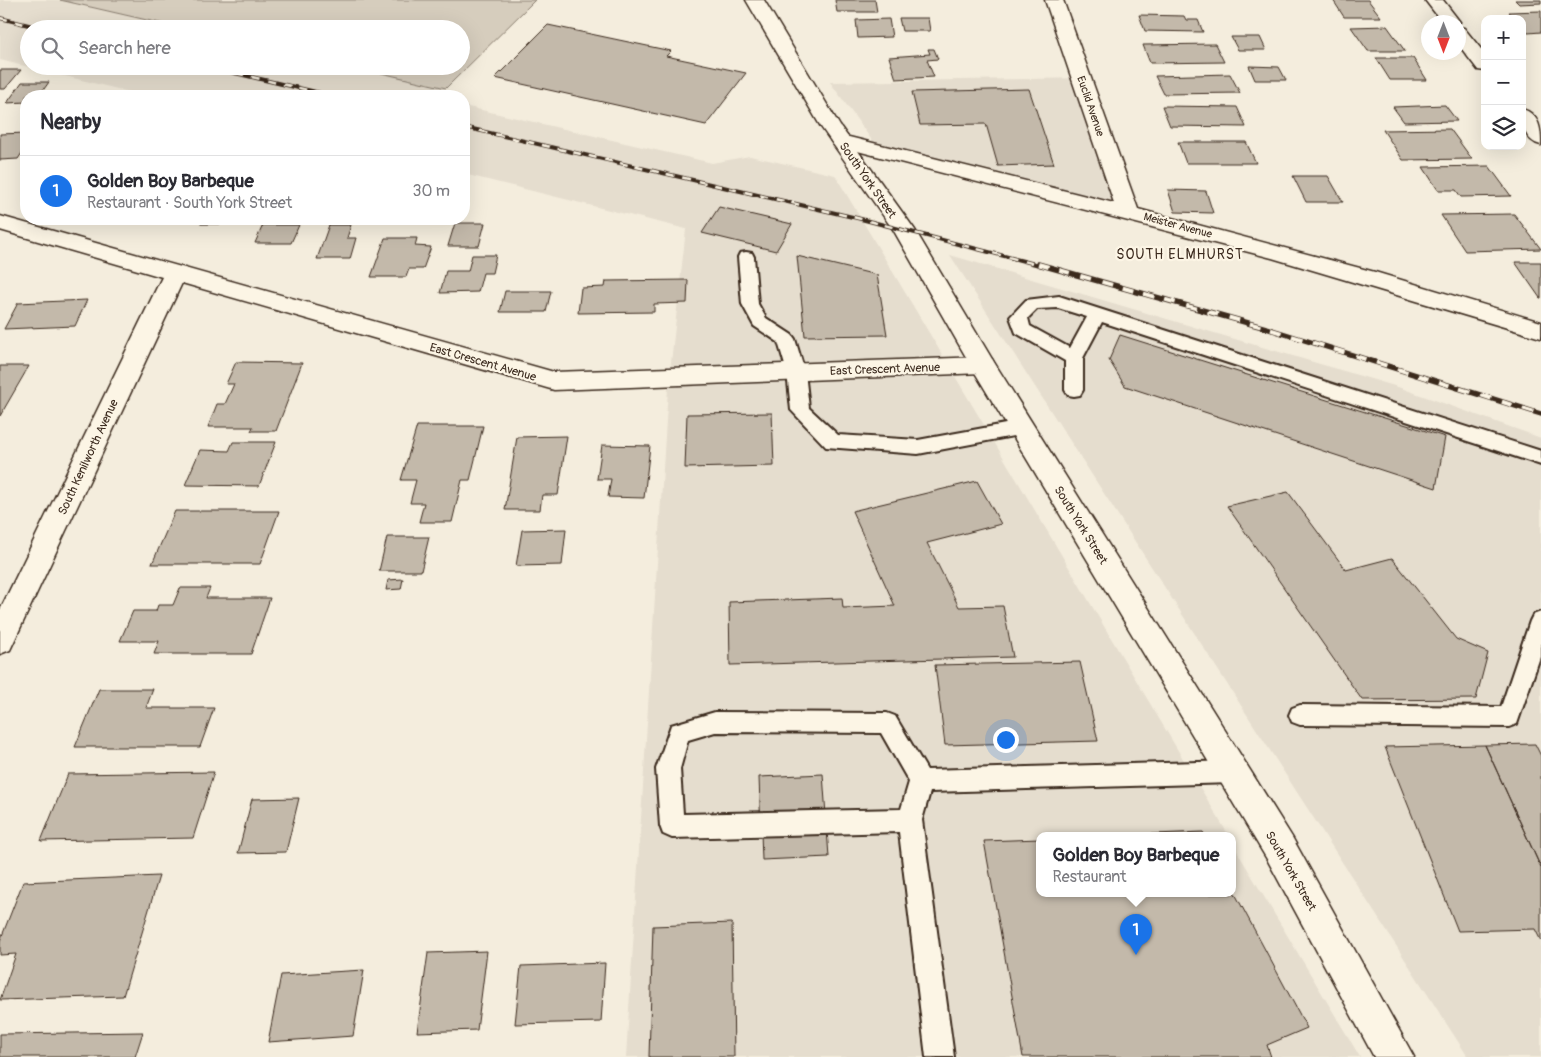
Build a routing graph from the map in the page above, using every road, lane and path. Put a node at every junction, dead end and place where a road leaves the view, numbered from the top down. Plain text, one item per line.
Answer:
1 (755, 0) edge
2 (1054, 0) edge
3 (1434, 0) edge
4 (1446, 15) edge
5 (1466, 42) edge
6 (1481, 61) edge
7 (1526, 120) edge
8 (1541, 139) edge
9 (840, 141) junction
10 (1128, 212) junction
11 (0, 222) edge
12 (746, 257) dead end
13 (176, 273) junction
14 (1097, 315) junction
15 (1541, 330) edge
16 (1074, 358) junction
17 (983, 365) junction
18 (796, 372) junction
19 (1074, 390) dead end
20 (1022, 428) junction
21 (1541, 458) edge
22 (1541, 621) edge
23 (0, 641) edge
24 (1300, 715) dead end
25 (1233, 772) junction
26 (921, 782) junction
27 (910, 820) junction
28 (940, 1057) edge
29 (1394, 1057) edge

1 - 9 street, South York Street
2 - 10 street, Euclid Avenue
3 - 4 street
5 - 6 street
7 - 8 street
9 - 10 street, Meister Avenue
9 - 17 street, South York Street
10 - 15 street, Meister Avenue
11 - 13 street, East Crescent Avenue
12 - 18 lane
13 - 18 street, East Crescent Avenue
13 - 23 street, South Kenilworth Avenue
14 - 16 lane
14 - 16 lane
14 - 21 lane
16 - 19 lane
17 - 18 street, East Crescent Avenue
17 - 20 street, South York Street
18 - 20 lane
20 - 25 street, South York Street
22 - 24 lane
25 - 26 lane
25 - 29 street, South York Street
26 - 27 lane
26 - 27 lane
27 - 28 lane

